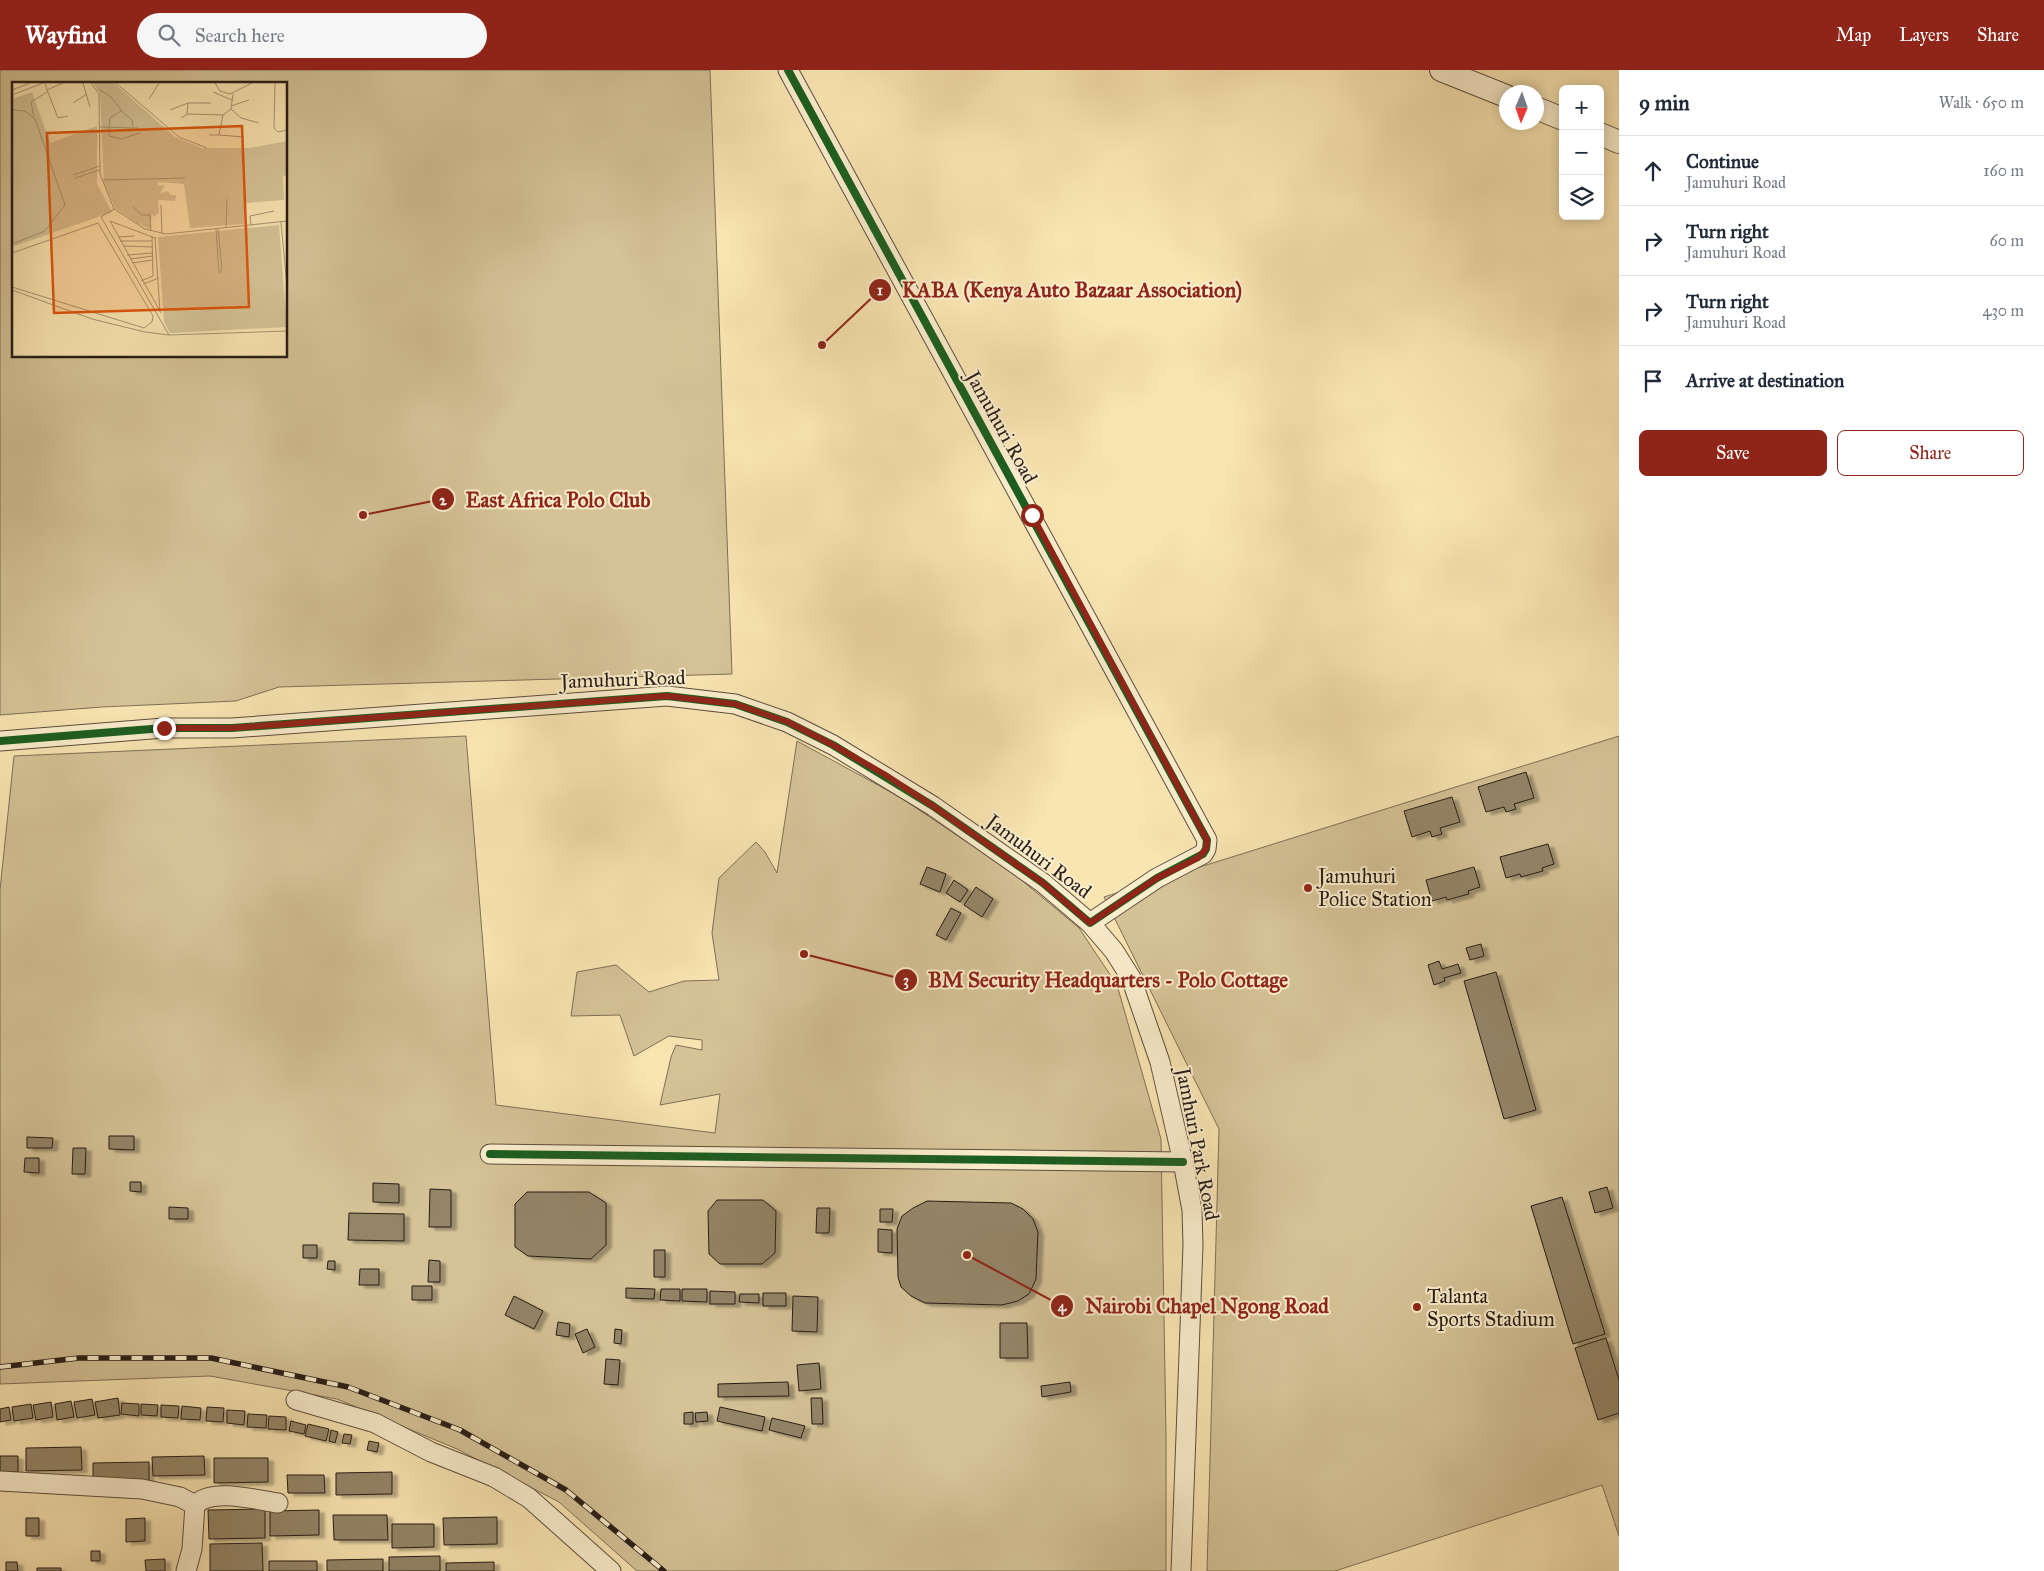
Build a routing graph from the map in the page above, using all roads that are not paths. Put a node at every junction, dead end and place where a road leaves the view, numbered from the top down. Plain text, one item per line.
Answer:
1 (788, 70) edge
2 (1441, 70) edge
3 (1499, 93) edge
4 (1544, 111) edge
5 (1559, 117) edge
6 (1604, 136) edge
7 (1619, 142) edge
8 (0, 741) edge
9 (1090, 923) junction
10 (490, 1154) dead end
11 (1183, 1162) junction
12 (296, 1400) dead end
13 (0, 1481) edge
14 (278, 1503) dead end
15 (195, 1505) junction
16 (186, 1571) edge
17 (611, 1571) edge
18 (1181, 1571) edge

1 - 9 street, Jamuhuri Road
2 - 3 street
4 - 5 street
6 - 7 street
8 - 9 street, Jamuhuri Road
9 - 11 street, Jamhuri Park Road
10 - 11 street
11 - 18 street, Jamhuri Park Road
12 - 17 street
13 - 15 street
14 - 15 street
15 - 16 street

